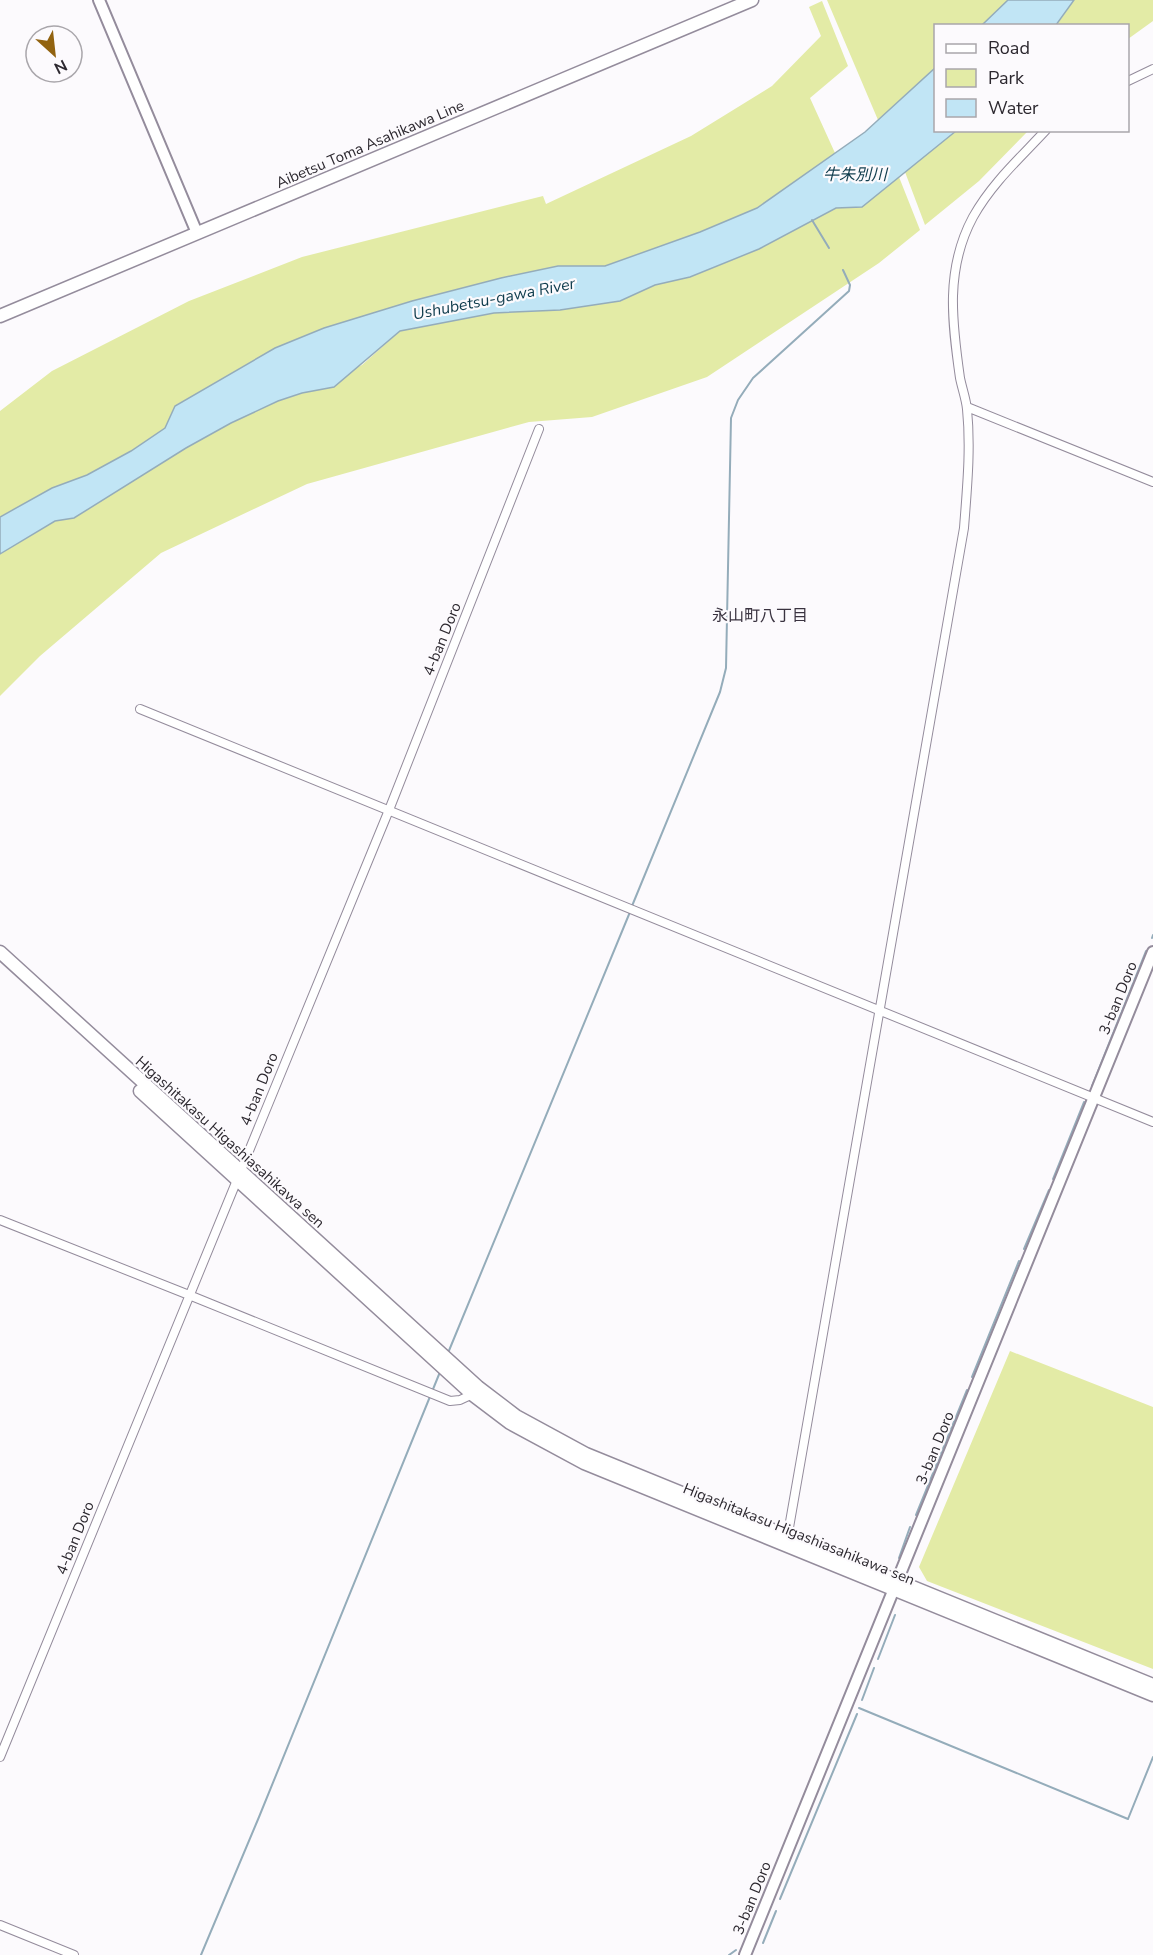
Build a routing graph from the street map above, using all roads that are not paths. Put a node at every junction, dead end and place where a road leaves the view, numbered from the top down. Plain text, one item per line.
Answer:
1 (99, 0) edge
2 (752, 0) edge
3 (1153, 69) edge
4 (1129, 81) edge
5 (1044, 132) edge
6 (197, 233) junction
7 (0, 316) edge
8 (967, 407) junction
9 (539, 429) dead end
10 (1153, 482) edge
11 (140, 709) dead end
12 (389, 810) junction
13 (0, 952) edge
14 (1153, 952) edge
15 (0, 963) edge
16 (879, 1011) junction
17 (1094, 1098) junction
18 (1153, 1122) edge
19 (238, 1175) junction
20 (0, 1220) edge
21 (189, 1295) junction
22 (476, 1391) junction
23 (786, 1540) junction
24 (896, 1585) junction
25 (1153, 1685) edge
26 (1153, 1695) edge
27 (0, 1757) edge
28 (0, 1925) edge
29 (74, 1955) edge
30 (745, 1955) edge

1 - 6 street
2 - 6 main road, Aibetsu Toma Asahikawa Line
3 - 4 street
5 - 8 street
6 - 7 main road, Aibetsu Toma Asahikawa Line
8 - 10 street
8 - 16 street
9 - 12 street, 4-ban Doro
11 - 12 street
12 - 16 street
12 - 19 street, 4-ban Doro
13 - 19 main road, Higashitakasu Higashiasahikawa sen
14 - 17 street, 3-ban Doro
15 - 19 main road, Higashitakasu Higashiasahikawa sen
16 - 17 street
16 - 23 street
17 - 18 street
17 - 24 street, 3-ban Doro
19 - 21 street, 4-ban Doro
19 - 22 main road, Higashitakasu Higashiasahikawa sen
20 - 21 street
21 - 22 street
21 - 27 street, 4-ban Doro
22 - 23 main road, Higashitakasu Higashiasahikawa sen
23 - 24 main road, Higashitakasu Higashiasahikawa sen
24 - 25 main road, Higashitakasu Higashiasahikawa sen
24 - 26 main road, Higashitakasu Higashiasahikawa sen
24 - 30 street, 3-ban Doro
28 - 29 street

